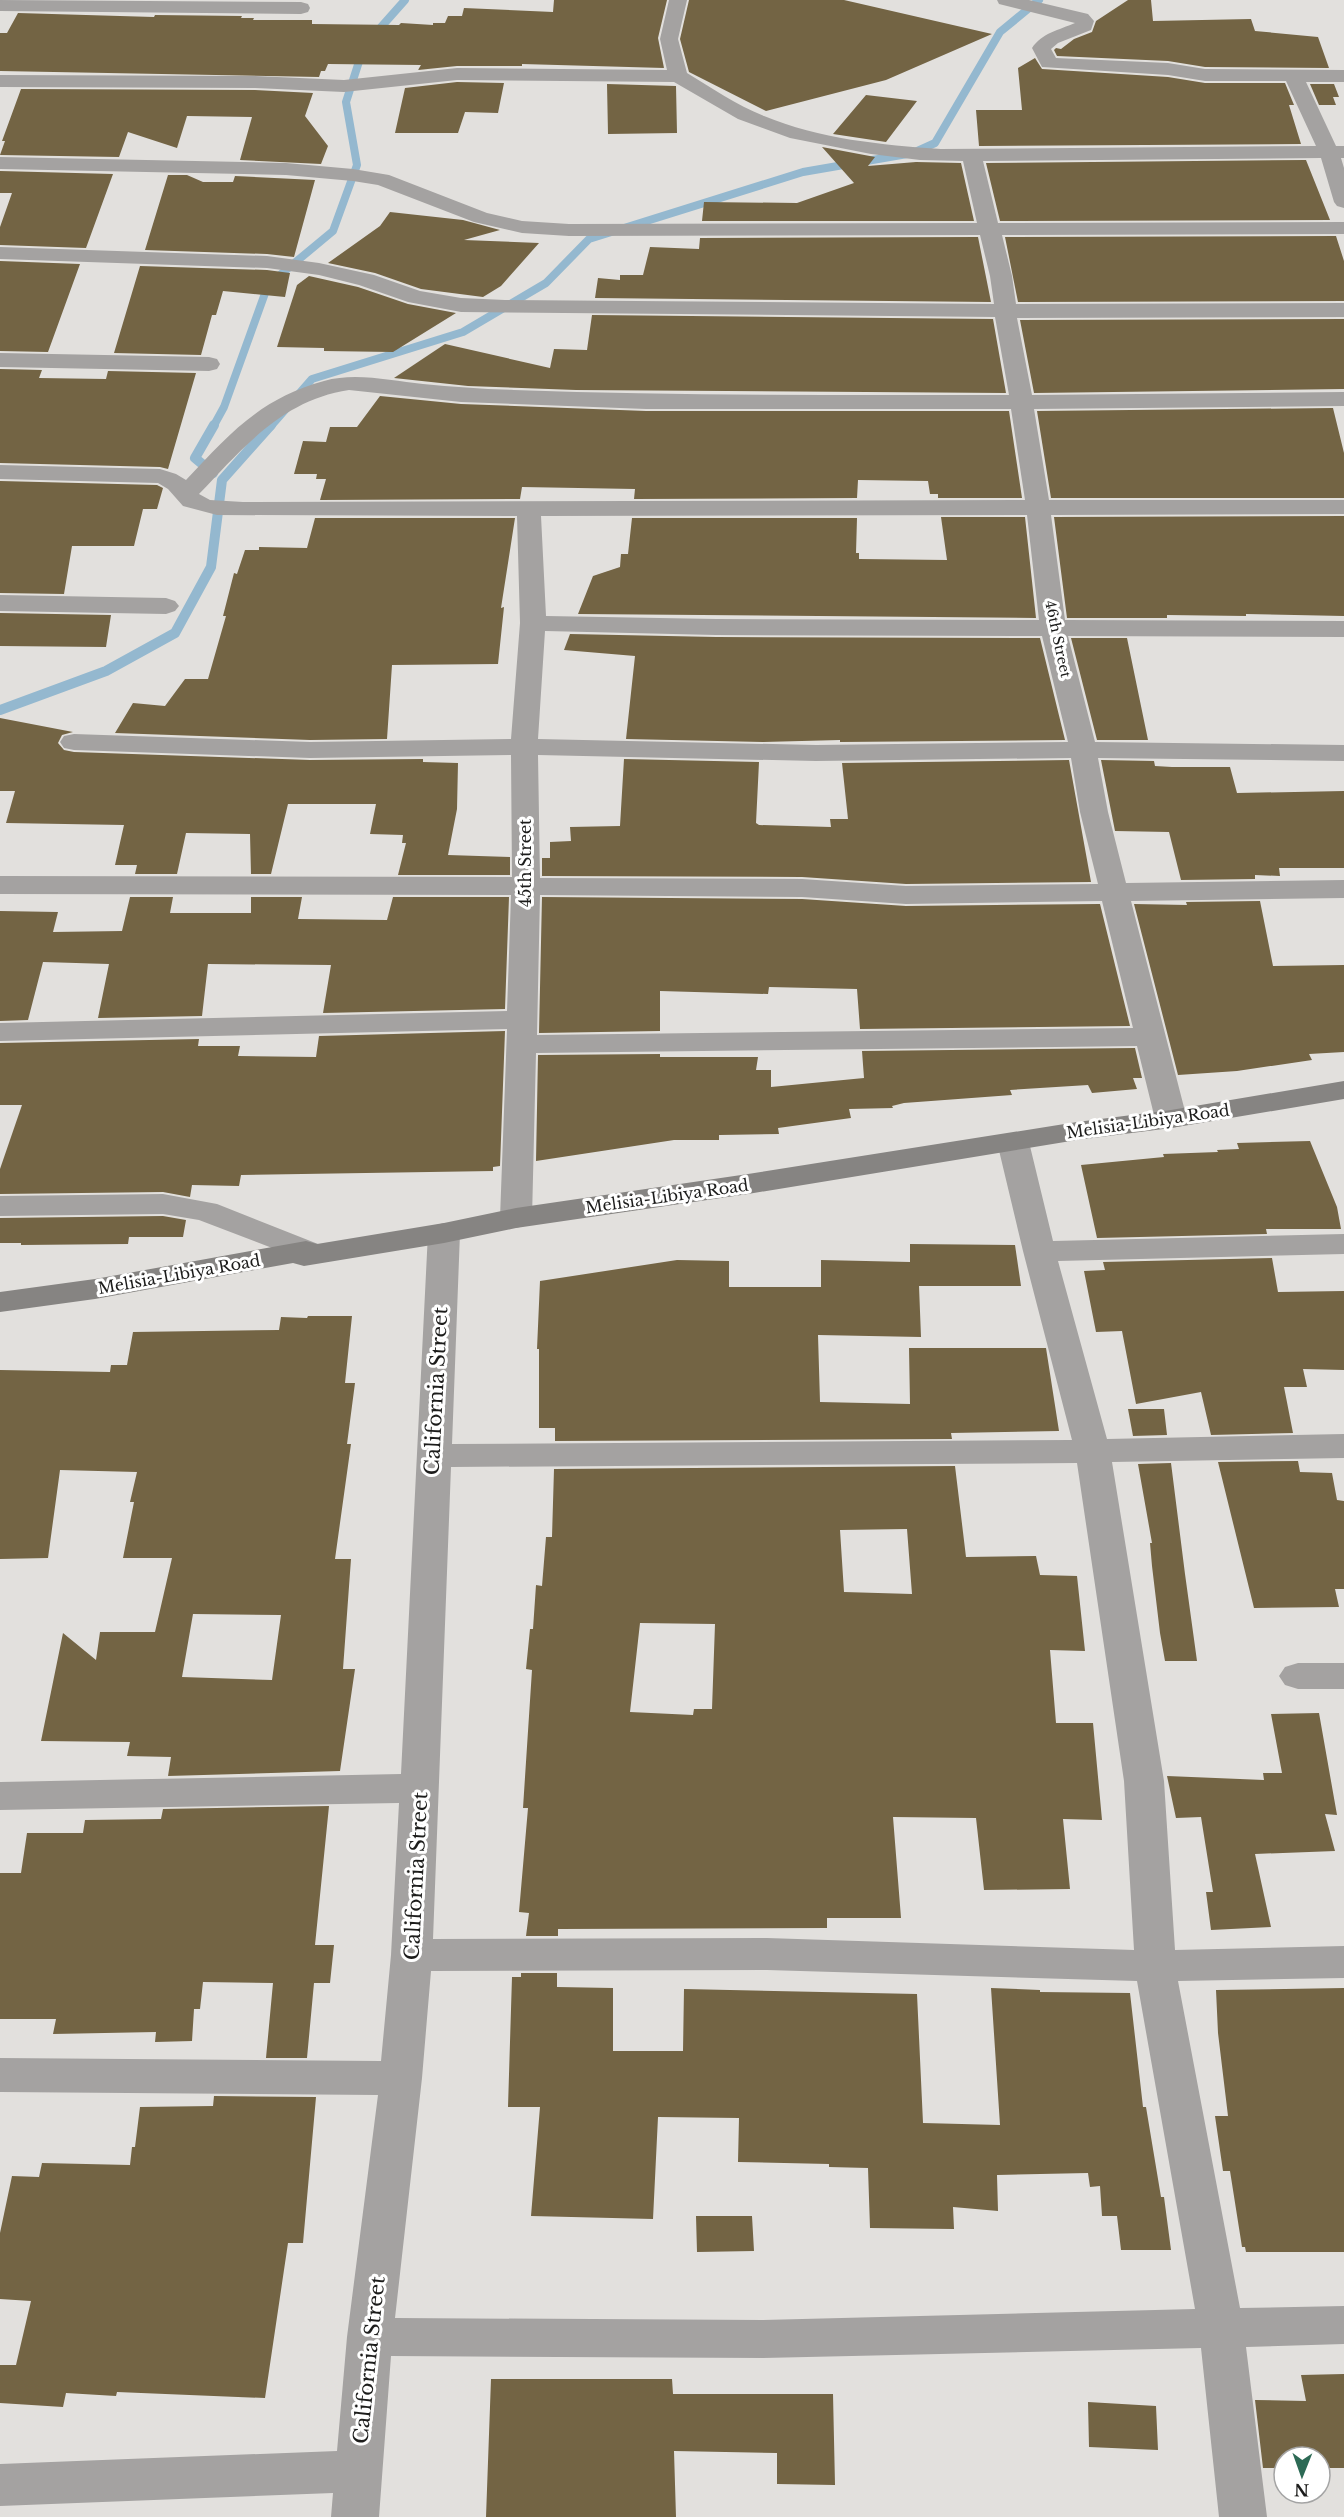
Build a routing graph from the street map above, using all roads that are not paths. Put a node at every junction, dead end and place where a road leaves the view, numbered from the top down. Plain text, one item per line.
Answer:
1 (678, 0) edge
2 (1006, 0) edge
3 (0, 5) edge
4 (301, 8) dead end
5 (678, 76) junction
6 (1344, 76) edge
7 (1294, 77) junction
8 (0, 81) edge
9 (1336, 152) edge
10 (971, 154) junction
11 (0, 163) edge
12 (1344, 202) edge
13 (1344, 228) edge
14 (991, 229) junction
15 (0, 253) edge
16 (1344, 310) edge
17 (1007, 311) junction
18 (0, 360) edge
19 (209, 364) dead end
20 (1344, 399) edge
21 (1020, 402) junction
22 (0, 472) edge
23 (195, 500) junction
24 (1038, 507) junction
25 (1344, 507) edge
26 (529, 508) junction
27 (0, 603) edge
28 (166, 606) dead end
29 (532, 623) junction
30 (1053, 627) junction
31 (1344, 629) edge
32 (74, 742) dead end
33 (524, 747) junction
34 (1083, 750) junction
35 (1344, 753) edge
36 (0, 885) edge
37 (526, 886) junction
38 (1344, 889) edge
39 (1113, 891) junction
40 (0, 1032) edge
41 (522, 1032) junction
42 (1150, 1037) junction
43 (1344, 1090) edge
44 (1171, 1119) junction
45 (1013, 1142) junction
46 (0, 1206) edge
47 (516, 1218) junction
48 (444, 1233) junction
49 (1344, 1244) edge
50 (306, 1251) junction
51 (1039, 1251) junction
52 (0, 1302) edge
53 (1344, 1446) edge
54 (1093, 1451) junction
55 (433, 1456) junction
56 (1298, 1676) dead end
57 (1344, 1676) edge
58 (421, 1788) junction
59 (0, 1796) edge
60 (412, 1955) junction
61 (1344, 1962) edge
62 (1155, 1966) junction
63 (0, 2075) edge
64 (401, 2078) junction
65 (1344, 2325) edge
66 (1221, 2327) junction
67 (370, 2337) junction
68 (358, 2471) junction
69 (0, 2485) edge
70 (355, 2517) edge
71 (1243, 2517) edge

1 - 5 street
2 - 7 street
3 - 4 street
5 - 8 street
5 - 10 street
6 - 7 street
7 - 9 street
9 - 10 street
9 - 12 street
10 - 14 street, 46th Street
11 - 14 street
13 - 14 street
14 - 17 street, 46th Street
15 - 17 street
16 - 17 street
17 - 21 street, 46th Street
18 - 19 street
20 - 21 street
21 - 23 street
21 - 24 street, 46th Street
22 - 23 street
23 - 26 street
24 - 25 street
24 - 26 street
24 - 30 street, 46th Street
26 - 29 street, 45th Street
27 - 28 street
29 - 30 street
29 - 33 street, 45th Street
30 - 31 street
30 - 34 street, 46th Street
32 - 33 street
33 - 34 street
33 - 37 street, 45th Street
34 - 35 street
34 - 39 street, 46th Street
36 - 37 street
37 - 39 street
37 - 41 street, 45th Street
38 - 39 street
39 - 42 street, 46th Street
40 - 41 street
41 - 42 street
41 - 47 street, 45th Street
42 - 44 street, 46th Street
43 - 44 main road, Melisia-Libiya Road
44 - 45 main road, Melisia-Libiya Road
45 - 47 main road, Melisia-Libiya Road
45 - 51 street
46 - 50 street
47 - 48 main road, Melisia-Libiya Road
48 - 50 main road, Melisia-Libiya Road
48 - 55 street, California Street
49 - 51 street
50 - 52 main road, Melisia-Libiya Road
51 - 54 street
53 - 54 street
54 - 55 street
54 - 62 street
55 - 58 street, California Street
56 - 57 street
58 - 59 street
58 - 60 street, California Street
60 - 62 street
60 - 64 street, California Street
61 - 62 street
62 - 66 street
63 - 64 street
64 - 67 street, California Street
65 - 66 street
66 - 67 street
66 - 71 street
67 - 68 street, California Street
68 - 69 street
68 - 70 street, California Street

